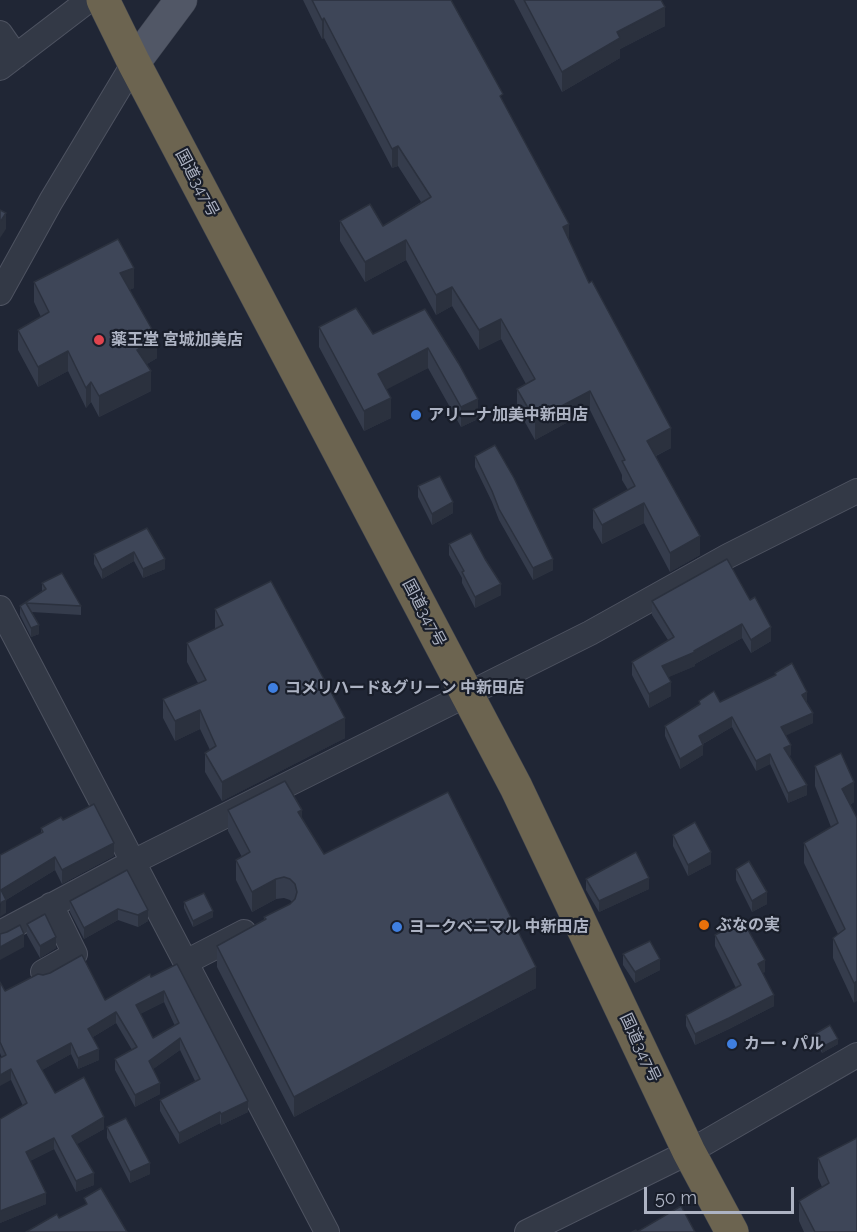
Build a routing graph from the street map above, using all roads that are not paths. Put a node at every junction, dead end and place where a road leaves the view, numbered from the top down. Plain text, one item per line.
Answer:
1 (89, 0) edge
2 (103, 0) edge
3 (181, 0) edge
4 (0, 33) edge
5 (8, 62) edge
6 (134, 63) junction
7 (0, 292) edge
8 (857, 490) edge
9 (0, 609) edge
10 (467, 694) junction
11 (133, 862) junction
12 (51, 905) junction
13 (264, 922) edge
14 (0, 933) edge
15 (186, 962) junction
16 (43, 972) edge
17 (857, 1055) edge
18 (689, 1152) junction
19 (327, 1232) edge
20 (527, 1232) edge
21 (732, 1232) edge

1 - 5 street
2 - 6 highway, 国道347号
3 - 6 main road
4 - 5 street
6 - 7 street
6 - 10 highway, 国道347号
8 - 10 street
9 - 11 street
10 - 11 street
10 - 18 highway, 国道347号
11 - 12 street
11 - 15 street
12 - 14 street
12 - 16 street
13 - 15 street
15 - 19 street
17 - 18 street
18 - 20 street
18 - 21 highway, 国道347号

